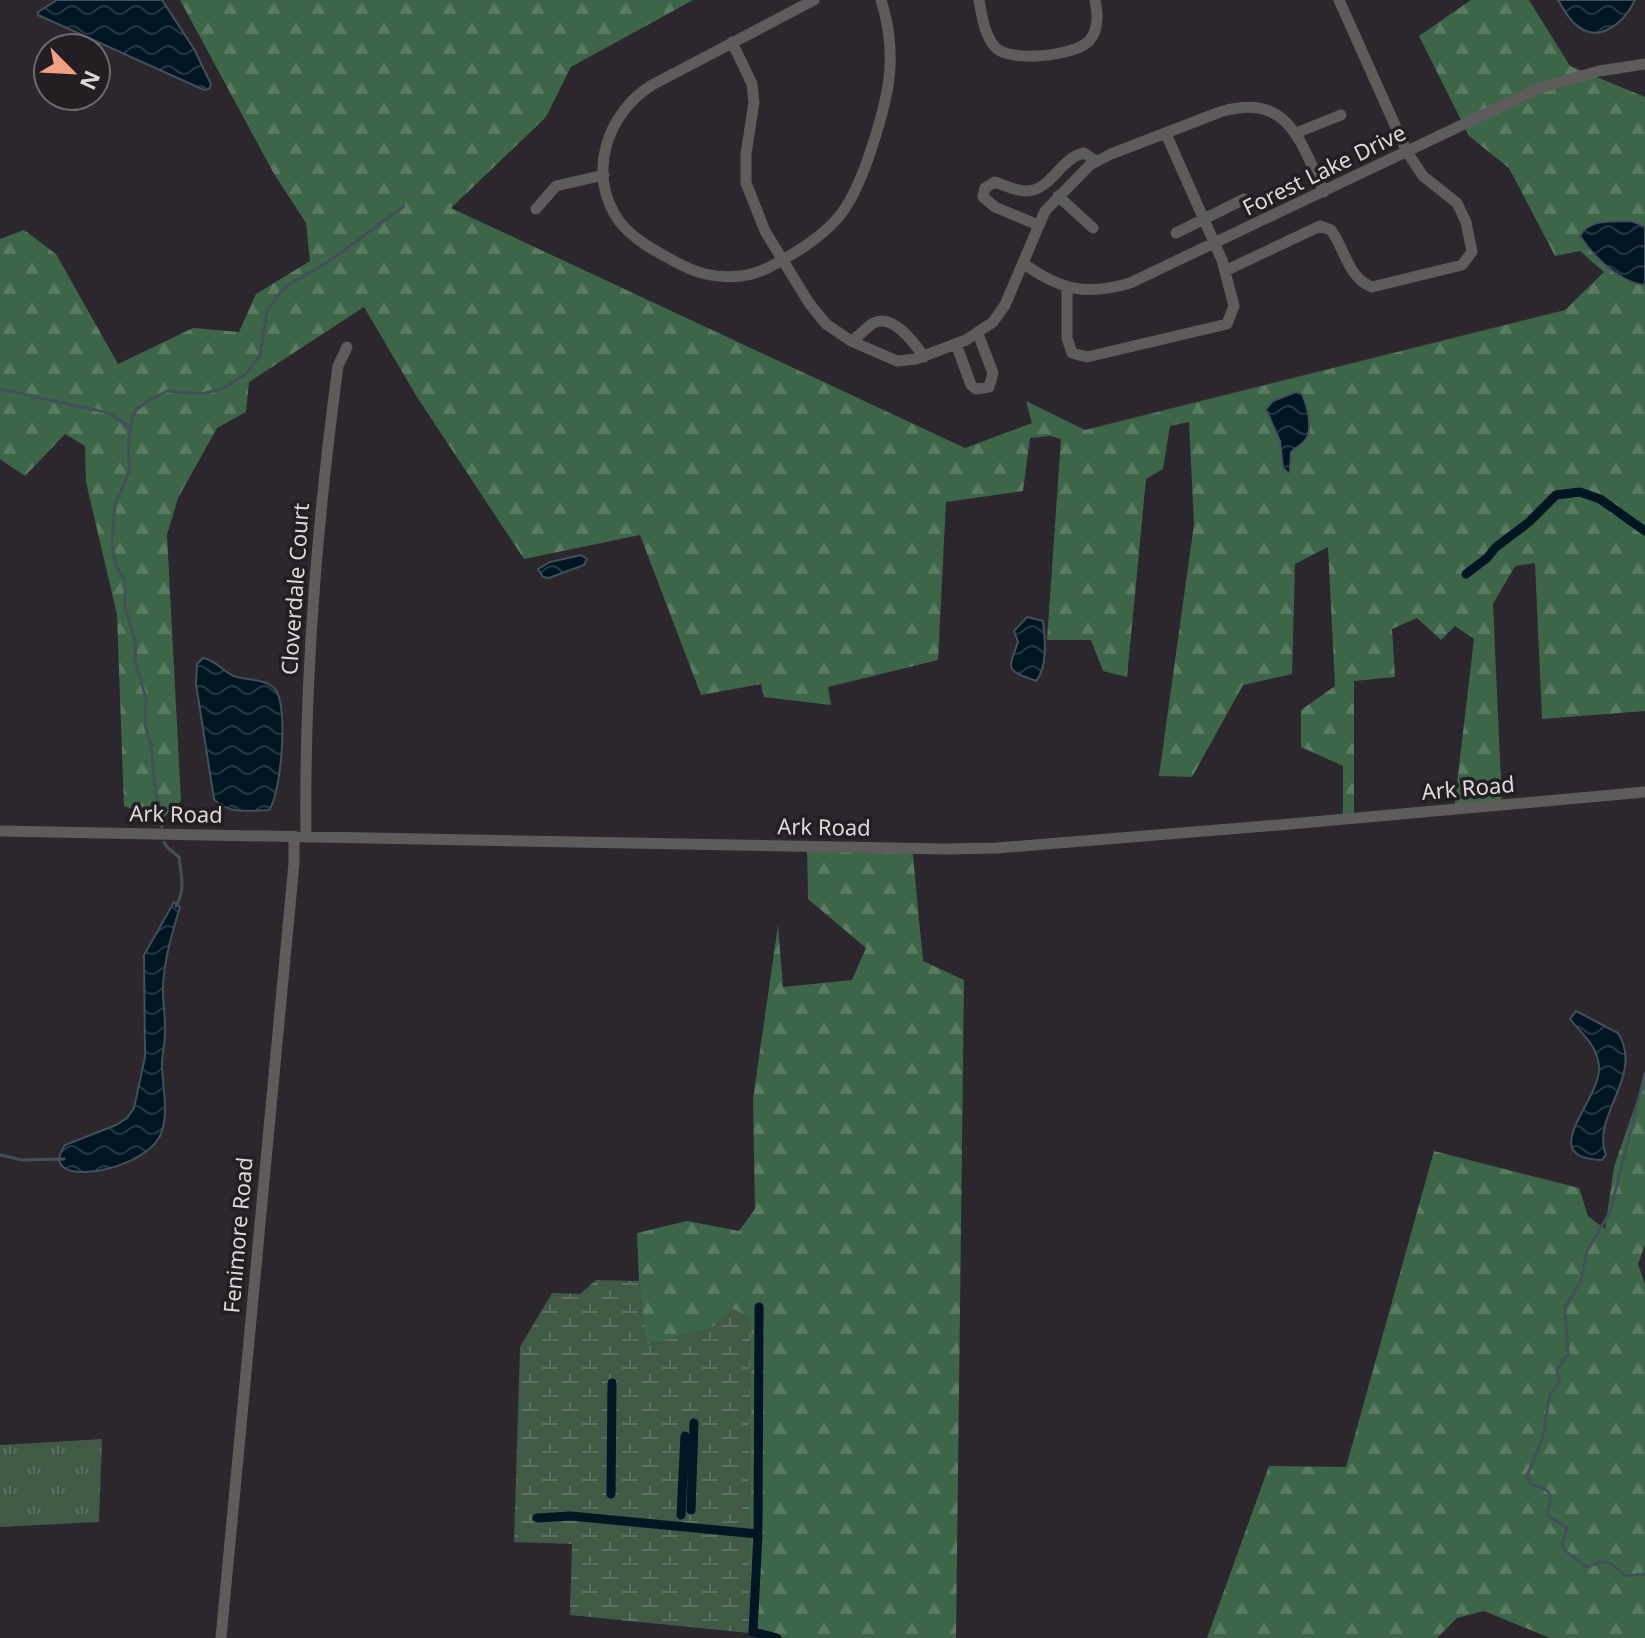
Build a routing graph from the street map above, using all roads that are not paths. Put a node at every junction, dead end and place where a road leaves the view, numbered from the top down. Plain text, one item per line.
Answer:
1 (814, 0) edge
2 (881, 0) edge
3 (979, 0) edge
4 (1095, 0) edge
5 (1339, 0) edge
6 (732, 42) junction
7 (1645, 64) edge
8 (1341, 115) dead end
9 (1296, 133) junction
10 (1166, 134) junction
11 (1407, 152) junction
12 (1096, 161) junction
13 (604, 175) junction
14 (1324, 192) junction
15 (1058, 196) junction
16 (1244, 199) dead end
17 (536, 209) dead end
18 (1203, 219) junction
19 (1038, 225) junction
20 (1093, 228) dead end
21 (1176, 233) dead end
22 (1216, 244) junction
23 (782, 260) junction
24 (1024, 264) junction
25 (1225, 271) junction
26 (1067, 288) junction
27 (978, 334) junction
28 (851, 341) junction
29 (956, 344) junction
30 (347, 347) dead end
31 (924, 357) junction
32 (1645, 792) edge
33 (0, 831) edge
34 (300, 837) junction
35 (221, 1638) edge

1 - 6 street
2 - 23 street
3 - 4 street
5 - 11 street
6 - 13 street
6 - 23 street
7 - 11 street, Forest Lake Drive
8 - 9 street
9 - 10 street
9 - 14 street
10 - 12 street
10 - 18 street
11 - 14 street, Forest Lake Drive
11 - 25 street
12 - 15 street
12 - 19 street
13 - 17 street
13 - 23 street
14 - 22 street, Forest Lake Drive
15 - 19 street
15 - 20 street
16 - 18 street
18 - 21 street
18 - 22 street
19 - 24 street
22 - 25 street
22 - 26 street, Forest Lake Drive
23 - 28 street
24 - 26 street, Forest Lake Drive
24 - 27 street
25 - 26 street
27 - 29 street
27 - 29 street
28 - 31 street
28 - 31 street
29 - 31 street
30 - 34 street, Cloverdale Court
32 - 34 street, Ark Road
33 - 34 street, Ark Road
34 - 35 street, Fenimore Road

